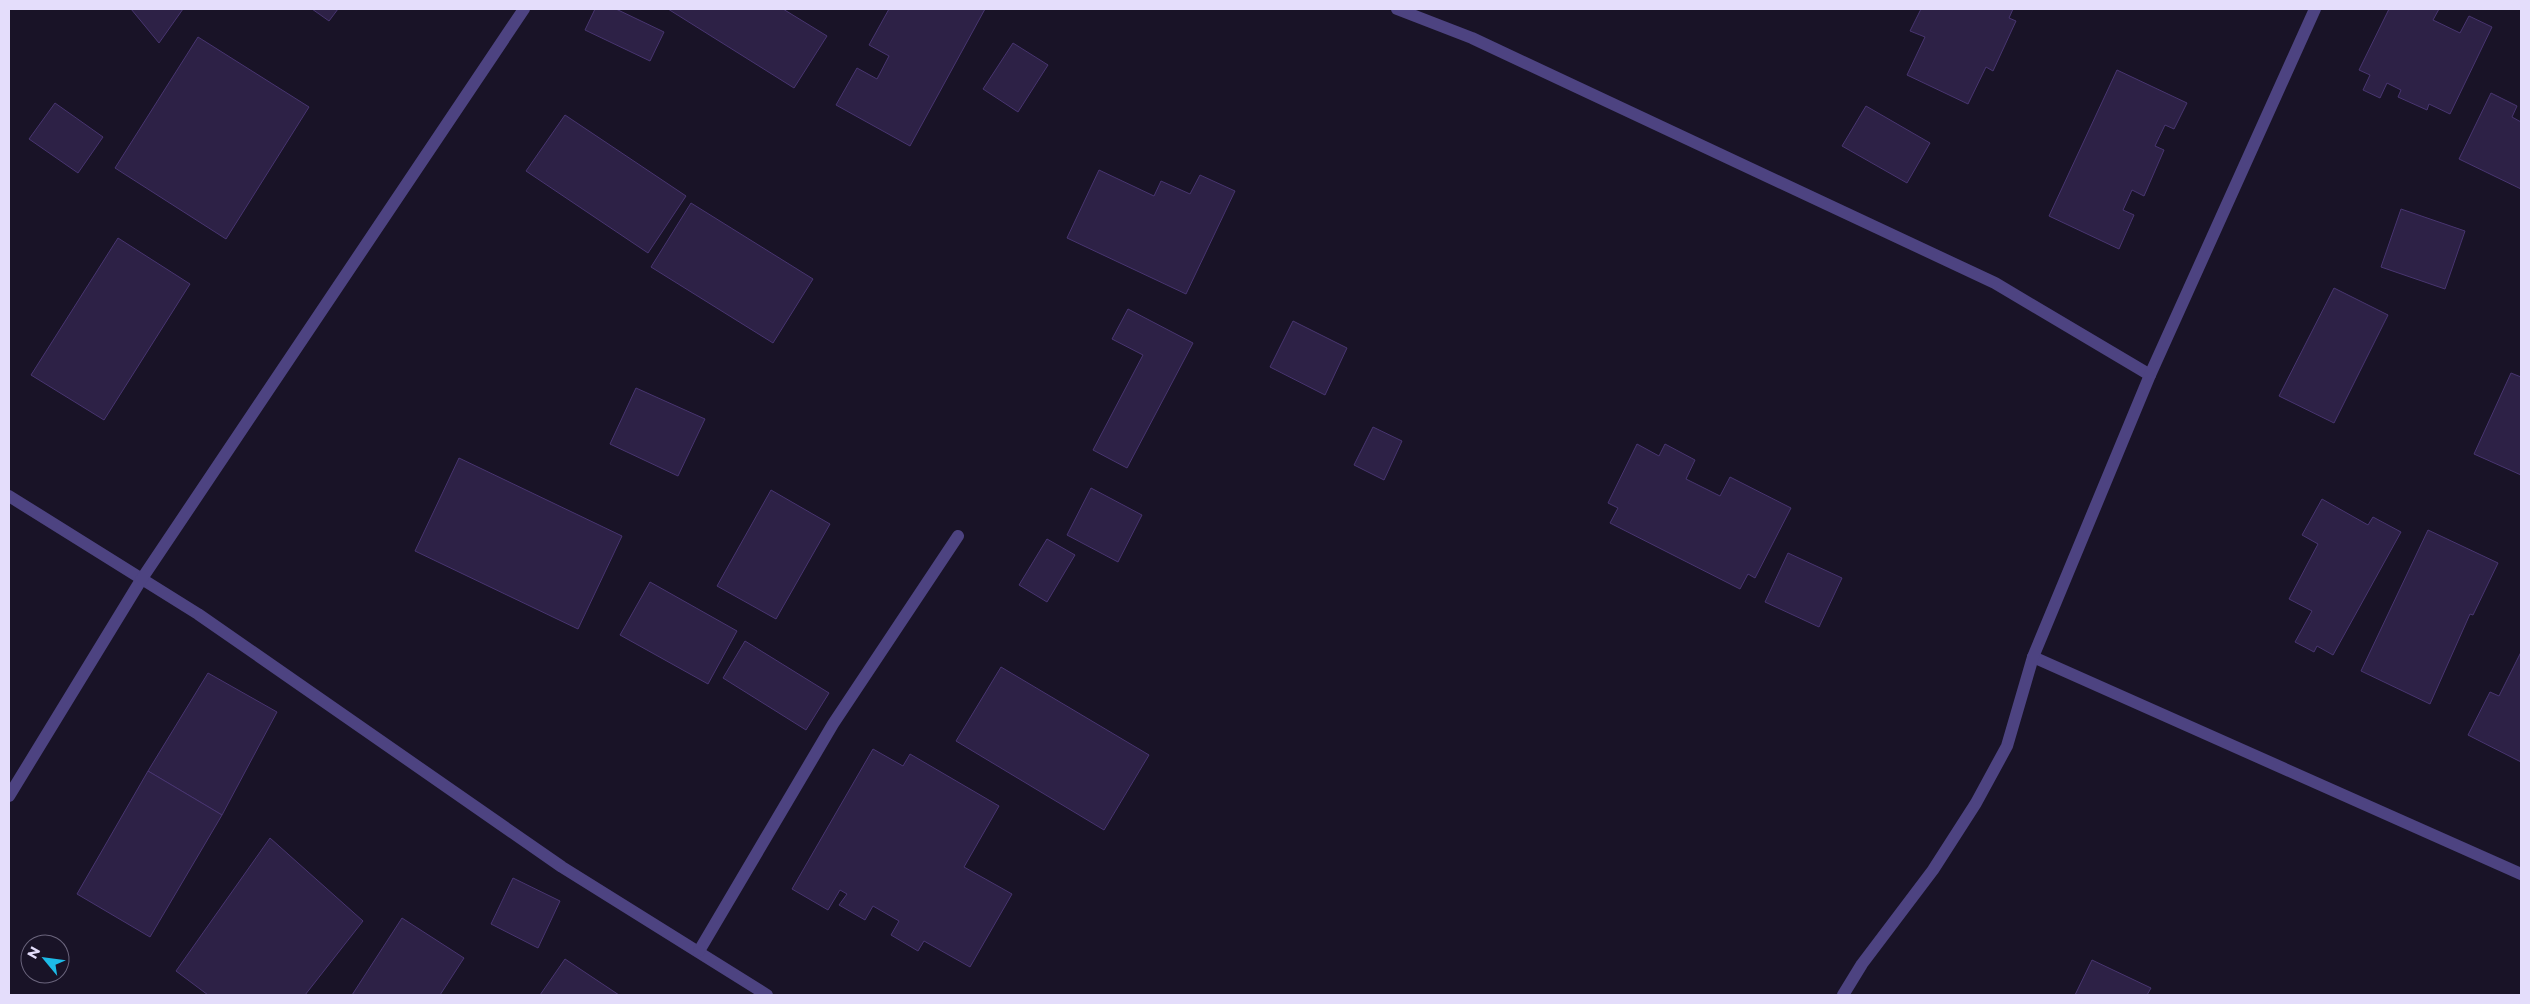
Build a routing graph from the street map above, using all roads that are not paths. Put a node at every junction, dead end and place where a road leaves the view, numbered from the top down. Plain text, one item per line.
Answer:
1 (524, 9) edge
2 (1397, 9) edge
3 (2315, 9) edge
4 (2150, 375) junction
5 (9, 496) edge
6 (958, 536) dead end
7 (141, 580) junction
8 (2033, 657) junction
9 (9, 796) edge
10 (2521, 874) edge
11 (699, 951) junction
12 (767, 995) edge
13 (1843, 995) edge

1 - 7 street
2 - 4 street
3 - 4 street
4 - 8 street
5 - 7 street
6 - 11 street
7 - 9 street
7 - 11 street
8 - 10 street
8 - 13 street
11 - 12 street

